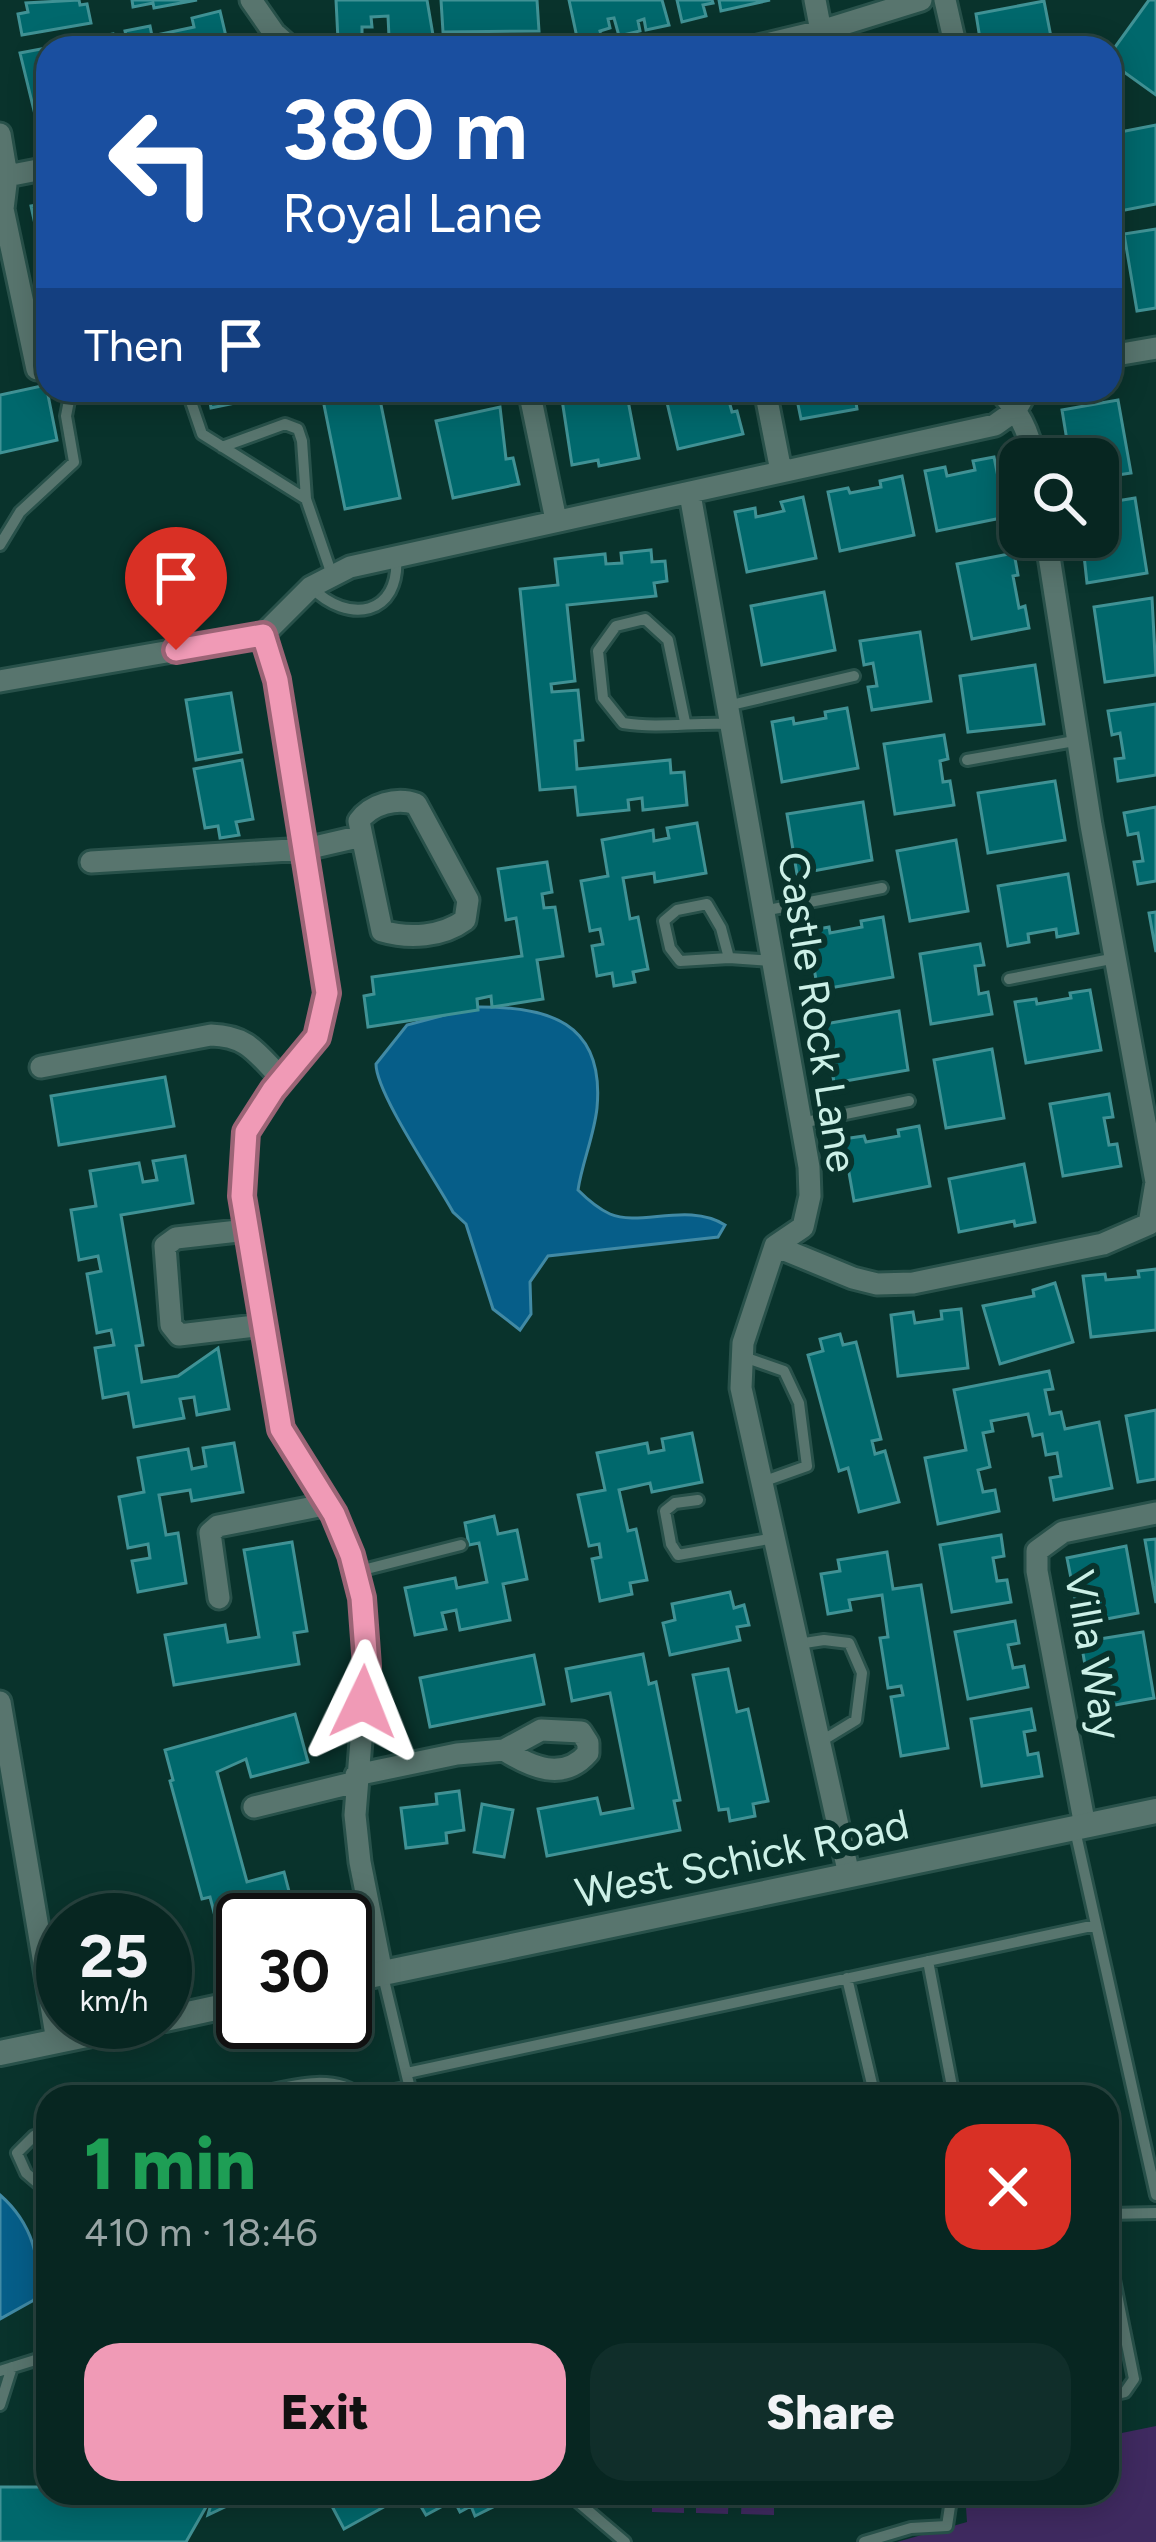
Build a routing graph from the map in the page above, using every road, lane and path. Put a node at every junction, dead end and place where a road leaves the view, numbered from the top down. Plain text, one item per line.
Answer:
1 (250, 0) edge
2 (815, 0) edge
3 (921, 0) edge
4 (945, 0) edge
5 (821, 31) junction
6 (277, 36) edge
7 (800, 36) edge
8 (953, 36) edge
9 (0, 134) edge
10 (36, 170) edge
11 (7, 176) junction
12 (1156, 348) edge
13 (1122, 354) edge
14 (36, 364) edge
15 (69, 402) edge
16 (191, 402) edge
17 (531, 402) edge
18 (767, 402) edge
19 (1020, 402) edge
20 (1022, 402) edge
21 (1030, 438) edge
22 (222, 447) junction
23 (781, 471) junction
24 (690, 494) junction
25 (306, 499) junction
26 (556, 520) junction
27 (0, 545) edge
28 (396, 556) junction
29 (1050, 558) edge
30 (332, 575) junction
31 (311, 587) junction
32 (263, 635) junction
33 (854, 676) dead end
34 (0, 681) edge
35 (729, 715) junction
36 (685, 722) junction
37 (1080, 740) junction
38 (967, 760) dead end
39 (362, 836) junction
40 (306, 849) junction
41 (91, 862) dead end
42 (882, 888) dead end
43 (763, 911) junction
44 (729, 958) junction
45 (1116, 958) junction
46 (772, 961) junction
47 (1009, 979) dead end
48 (41, 1067) dead end
49 (282, 1079) junction
50 (909, 1101) dead end
51 (801, 1123) junction
52 (1156, 1182) edge
53 (247, 1230) junction
54 (775, 1246) junction
55 (263, 1325) junction
56 (742, 1356) junction
57 (762, 1482) junction
58 (698, 1500) dead end
59 (329, 1504) junction
60 (1156, 1513) edge
61 (775, 1538) junction
62 (461, 1545) dead end
63 (355, 1572) junction
64 (219, 1598) dead end
65 (798, 1644) junction
66 (0, 1702) edge
67 (820, 1742) junction
68 (504, 1750) dead end
69 (356, 1778) junction
70 (254, 1807) dead end
71 (1156, 1811) edge
72 (1080, 1827) junction
73 (849, 1875) junction
74 (36, 1916) edge
75 (1096, 1925) junction
76 (928, 1961) junction
77 (382, 1973) junction
78 (372, 1975) edge
79 (847, 1978) junction
80 (36, 2045) edge
81 (0, 2053) edge
82 (407, 2073) junction
83 (303, 2085) edge
84 (347, 2085) edge
85 (410, 2085) edge
86 (872, 2085) edge
87 (952, 2085) edge
88 (36, 2136) edge
89 (36, 2182) edge
90 (1156, 2195) edge
91 (1156, 2212) edge
92 (1119, 2214) edge
93 (1119, 2307) edge
94 (36, 2360) edge
95 (6, 2369) edge
96 (1119, 2393) edge
97 (0, 2404) edge
98 (582, 2505) edge
99 (950, 2505) edge
100 (625, 2542) edge
101 (864, 2542) edge

1 - 6 street
2 - 5 street
3 - 5 street
4 - 8 street
5 - 7 street
9 - 11 street
10 - 11 street
11 - 14 street
12 - 13 street
15 - 27 lane
16 - 22 lane
17 - 26 street
18 - 23 street
19 - 23 street
20 - 21 street
22 - 25 lane
22 - 25 lane
23 - 24 street
24 - 26 street
24 - 35 street, Castle Rock Lane
25 - 30 lane
26 - 28 street
28 - 30 street
28 - 31 lane
29 - 37 street
30 - 31 street
31 - 32 street
32 - 34 street
32 - 40 street
33 - 35 lane
35 - 36 lane
35 - 43 street, Castle Rock Lane
36 - 36 lane
37 - 38 lane
37 - 45 street
39 - 39 street
39 - 40 street
40 - 41 street
40 - 49 street
42 - 43 lane
43 - 46 street, Castle Rock Lane
44 - 44 lane
44 - 46 lane
45 - 47 lane
45 - 52 street
46 - 51 street, Castle Rock Lane
48 - 49 street
49 - 53 street
50 - 51 lane
51 - 54 street, Castle Rock Lane
52 - 54 street
53 - 55 street
53 - 55 street
54 - 56 street, Castle Rock Lane
55 - 59 street
56 - 57 street, Castle Rock Lane
56 - 57 lane
57 - 61 street, Castle Rock Lane
58 - 61 lane
59 - 63 street
59 - 64 street
60 - 72 street, Villa Way
61 - 65 street, Castle Rock Lane
62 - 63 lane
63 - 69 street
65 - 67 street, Castle Rock Lane
65 - 67 lane
66 - 74 street
67 - 73 street, Castle Rock Lane
68 - 69 street
69 - 70 street
69 - 77 street
71 - 72 street, West Schick Road
72 - 73 street, West Schick Road
72 - 75 lane
73 - 77 street, West Schick Road
75 - 76 lane
75 - 90 lane
76 - 79 lane
76 - 87 lane
77 - 78 street, West Schick Road
77 - 82 lane
79 - 82 lane
79 - 86 lane
80 - 81 street
82 - 85 lane
83 - 84 lane
88 - 89 lane
91 - 92 lane
93 - 96 lane
94 - 95 lane
95 - 97 lane
98 - 100 lane
99 - 101 lane

